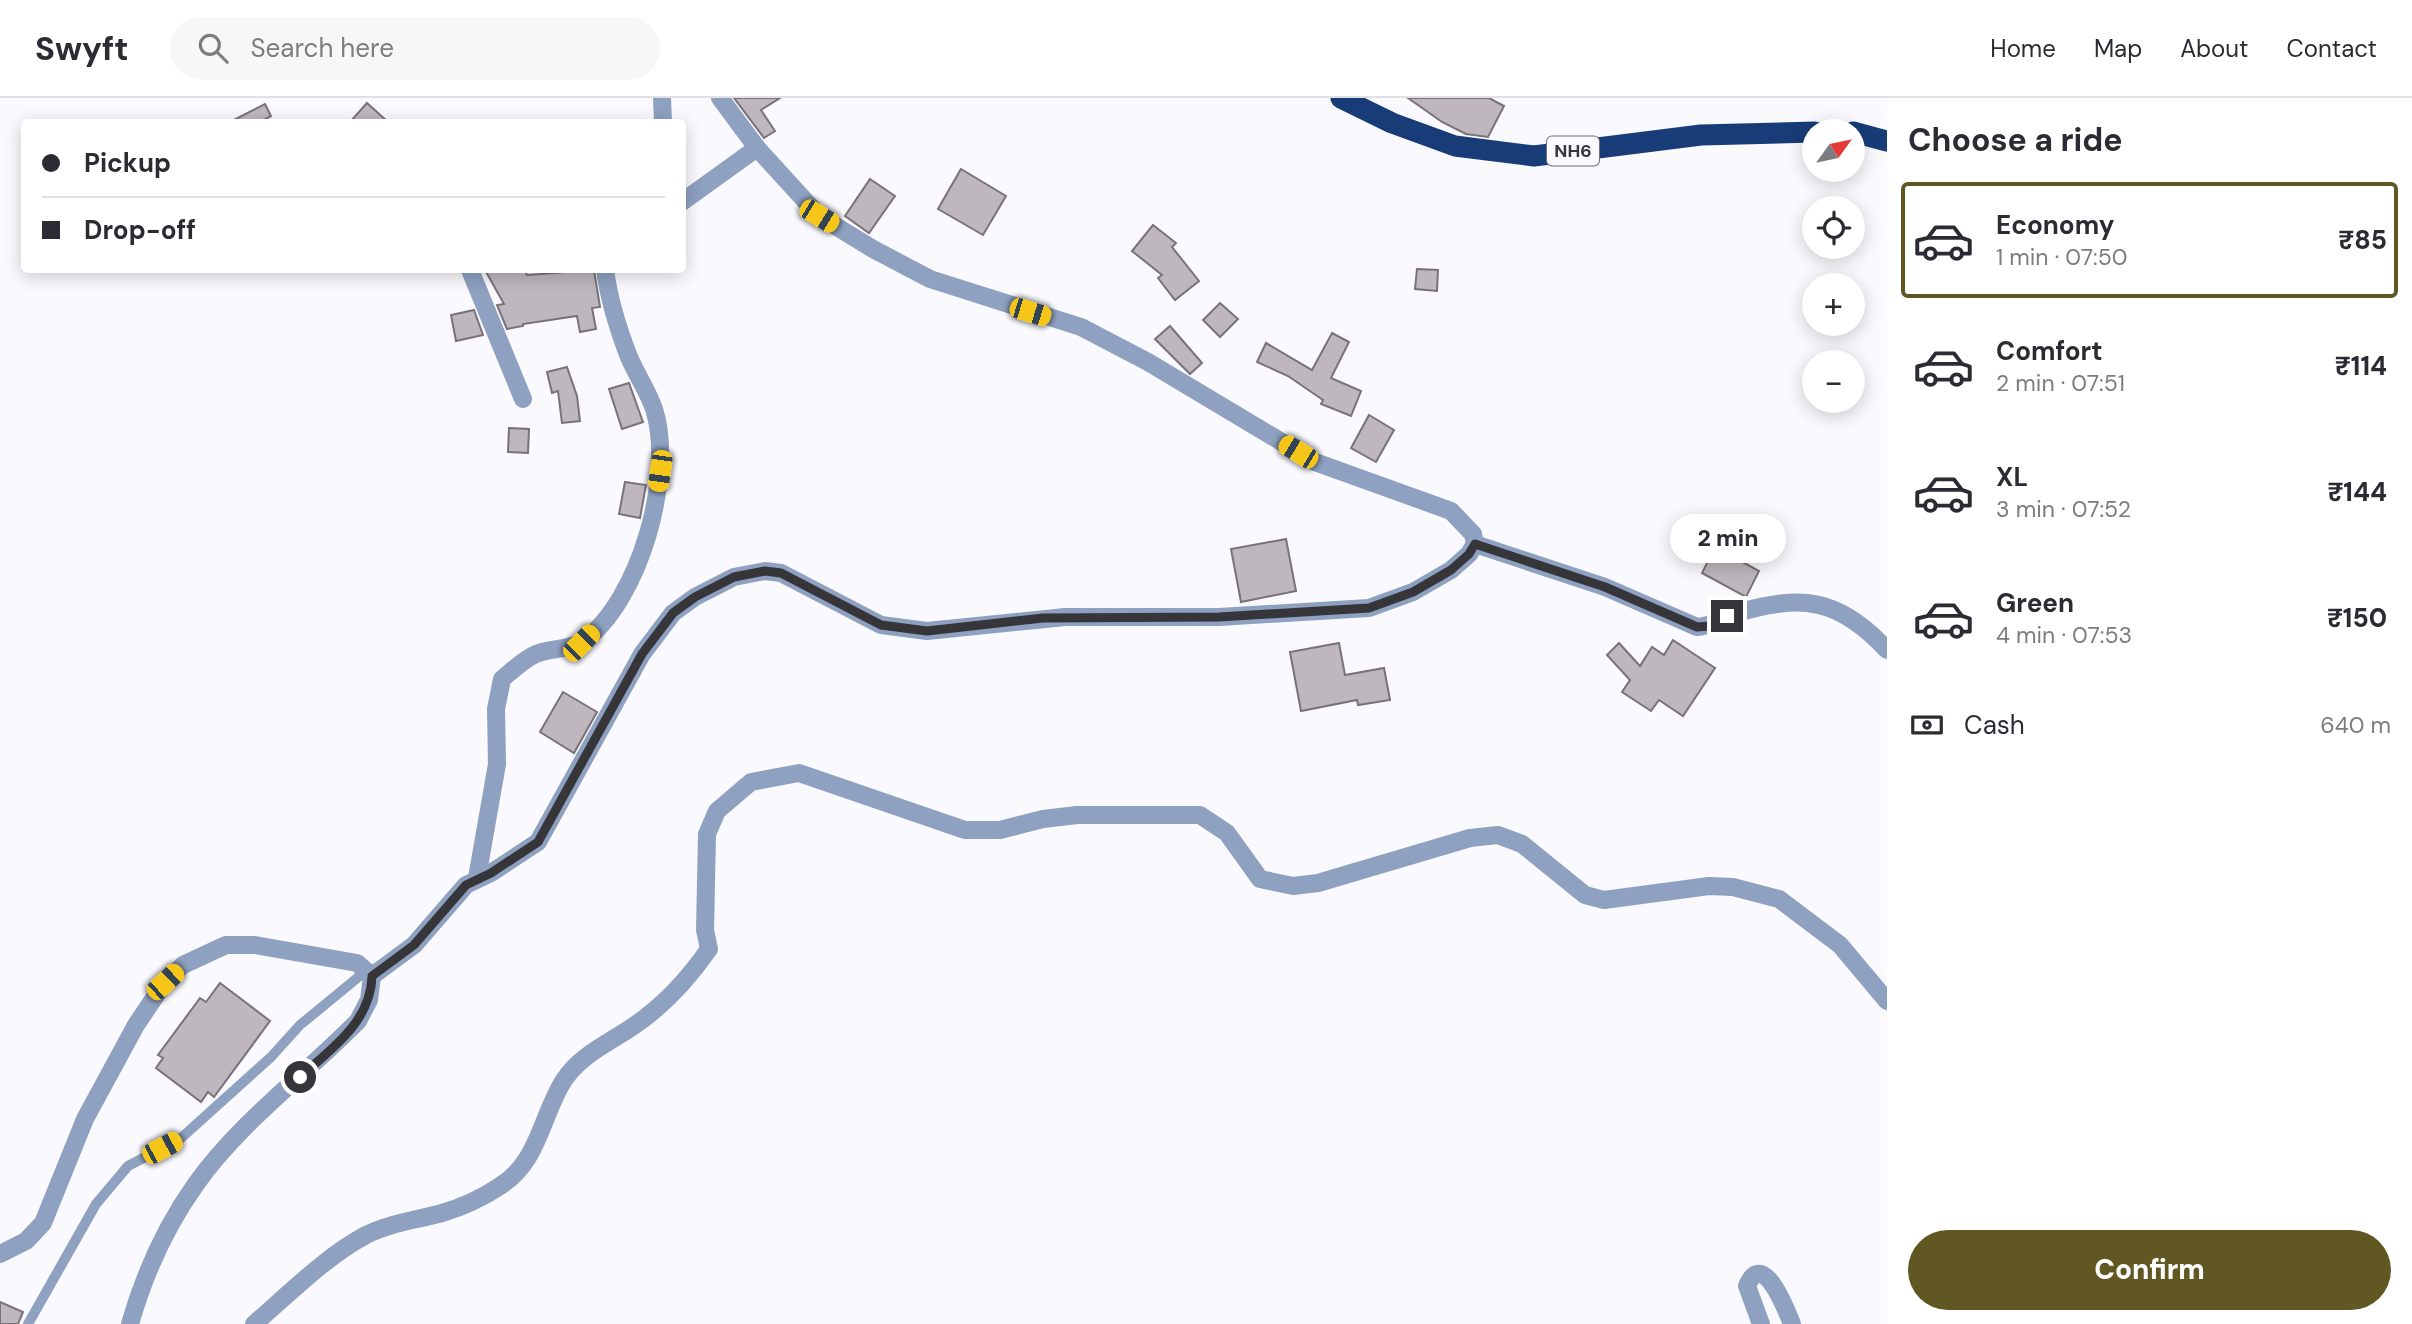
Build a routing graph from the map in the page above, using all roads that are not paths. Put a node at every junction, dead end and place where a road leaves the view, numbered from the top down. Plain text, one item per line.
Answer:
1 (662, 98) edge
2 (720, 98) edge
3 (1341, 98) edge
4 (663, 119) edge
5 (1802, 132) edge
6 (1866, 135) edge
7 (1887, 141) edge
8 (757, 148) junction
9 (686, 199) edge
10 (471, 273) edge
11 (605, 273) edge
12 (523, 399) dead end
13 (1475, 544) junction
14 (1887, 650) edge
15 (477, 878) junction
16 (370, 973) junction
17 (1887, 1001) edge
18 (0, 1254) edge
19 (28, 1324) edge
20 (130, 1324) edge
21 (254, 1324) edge
22 (1761, 1324) edge
23 (1792, 1324) edge

1 - 4 street
2 - 8 street
3 - 5 highway, NH6
6 - 7 highway
8 - 9 street
8 - 13 street
10 - 12 street
11 - 15 street
13 - 14 street
13 - 15 street
15 - 16 street
16 - 18 street
16 - 19 lane
16 - 20 street
17 - 21 street
22 - 23 street

